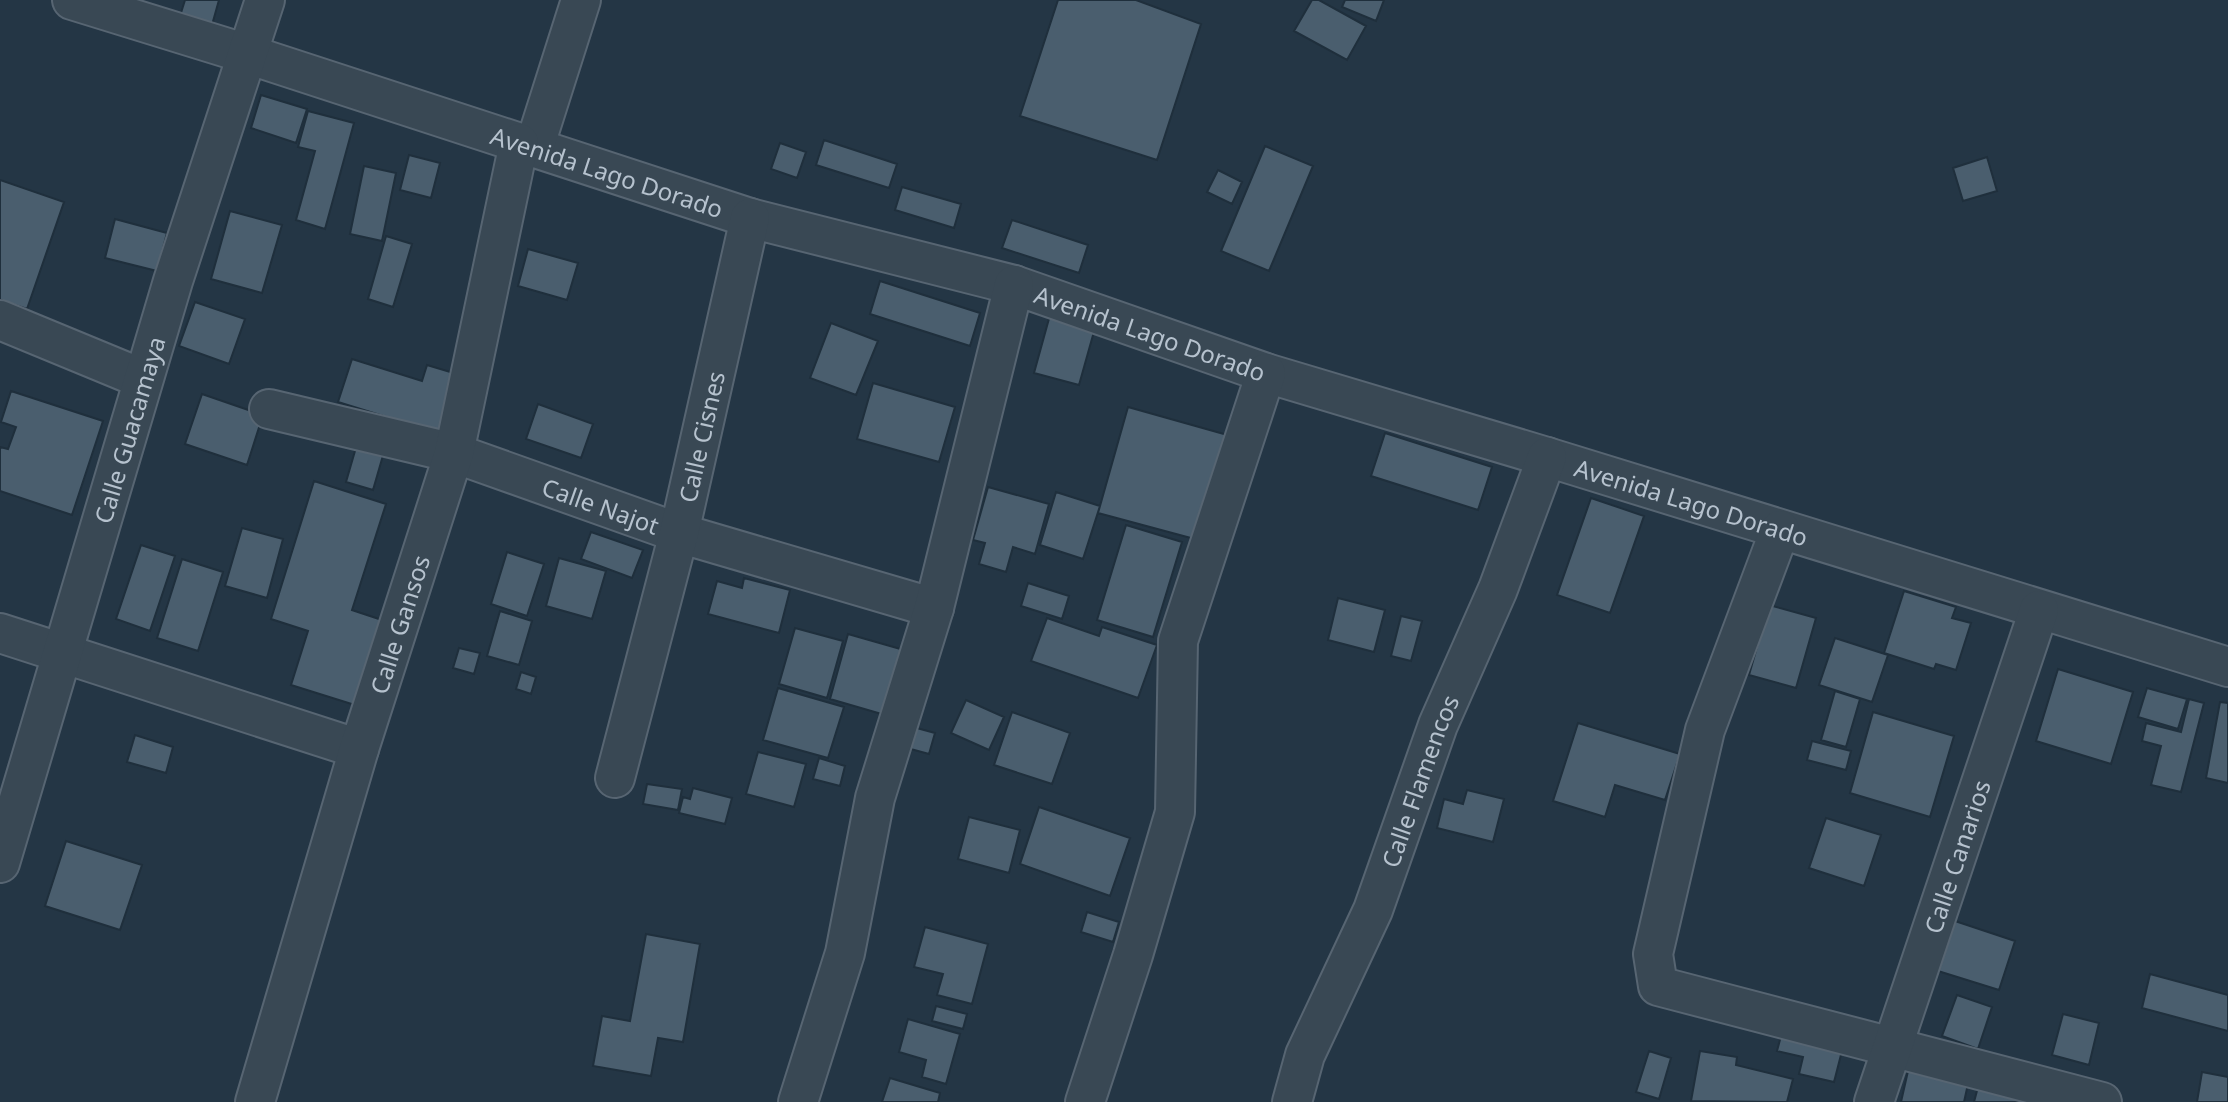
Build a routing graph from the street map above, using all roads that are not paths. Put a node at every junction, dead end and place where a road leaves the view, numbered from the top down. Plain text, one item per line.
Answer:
1 (72, 0) edge
2 (264, 0) edge
3 (581, 0) edge
4 (247, 54) junction
5 (527, 146) junction
6 (750, 218) junction
7 (1014, 285) junction
8 (0, 320) edge
9 (1266, 373) junction
10 (144, 379) junction
11 (268, 409) dead end
12 (454, 453) junction
13 (1547, 457) junction
14 (1780, 530) junction
15 (679, 533) junction
16 (934, 608) junction
17 (2039, 610) junction
18 (0, 633) edge
19 (63, 652) junction
20 (2228, 667) edge
21 (359, 749) junction
22 (615, 778) dead end
23 (0, 863) edge
24 (1894, 1046) junction
25 (255, 1102) edge
26 (798, 1102) edge
27 (1085, 1102) edge
28 (1292, 1102) edge
29 (1874, 1102) edge
30 (2102, 1102) edge

1 - 4 street, Avenida Lago Dorado
2 - 4 street, Calle Guacamaya
3 - 5 street, Calle Gansos
4 - 5 street, Avenida Lago Dorado
4 - 10 street, Calle Guacamaya
5 - 6 street, Avenida Lago Dorado
5 - 12 street, Calle Gansos
6 - 7 street, Avenida Lago Dorado
6 - 15 street, Calle Cisnes
7 - 9 street, Avenida Lago Dorado
7 - 16 street
8 - 10 street
9 - 13 street, Avenida Lago Dorado
9 - 27 street
10 - 19 street, Calle Guacamaya
11 - 12 street, Calle Najot
12 - 15 street, Calle Najot
12 - 21 street, Calle Gansos
13 - 14 street, Avenida Lago Dorado
13 - 28 street, Calle Flamencos
14 - 17 street, Avenida Lago Dorado
14 - 24 street
15 - 16 street, Calle Najot
15 - 22 street, Calle Cisnes
16 - 26 street
17 - 20 street, Avenida Lago Dorado
17 - 24 street, Calle Canarios
18 - 19 street
19 - 21 street
19 - 23 street, Calle Guacamaya
21 - 25 street, Calle Gansos
24 - 29 street, Calle Canarios
24 - 30 street

